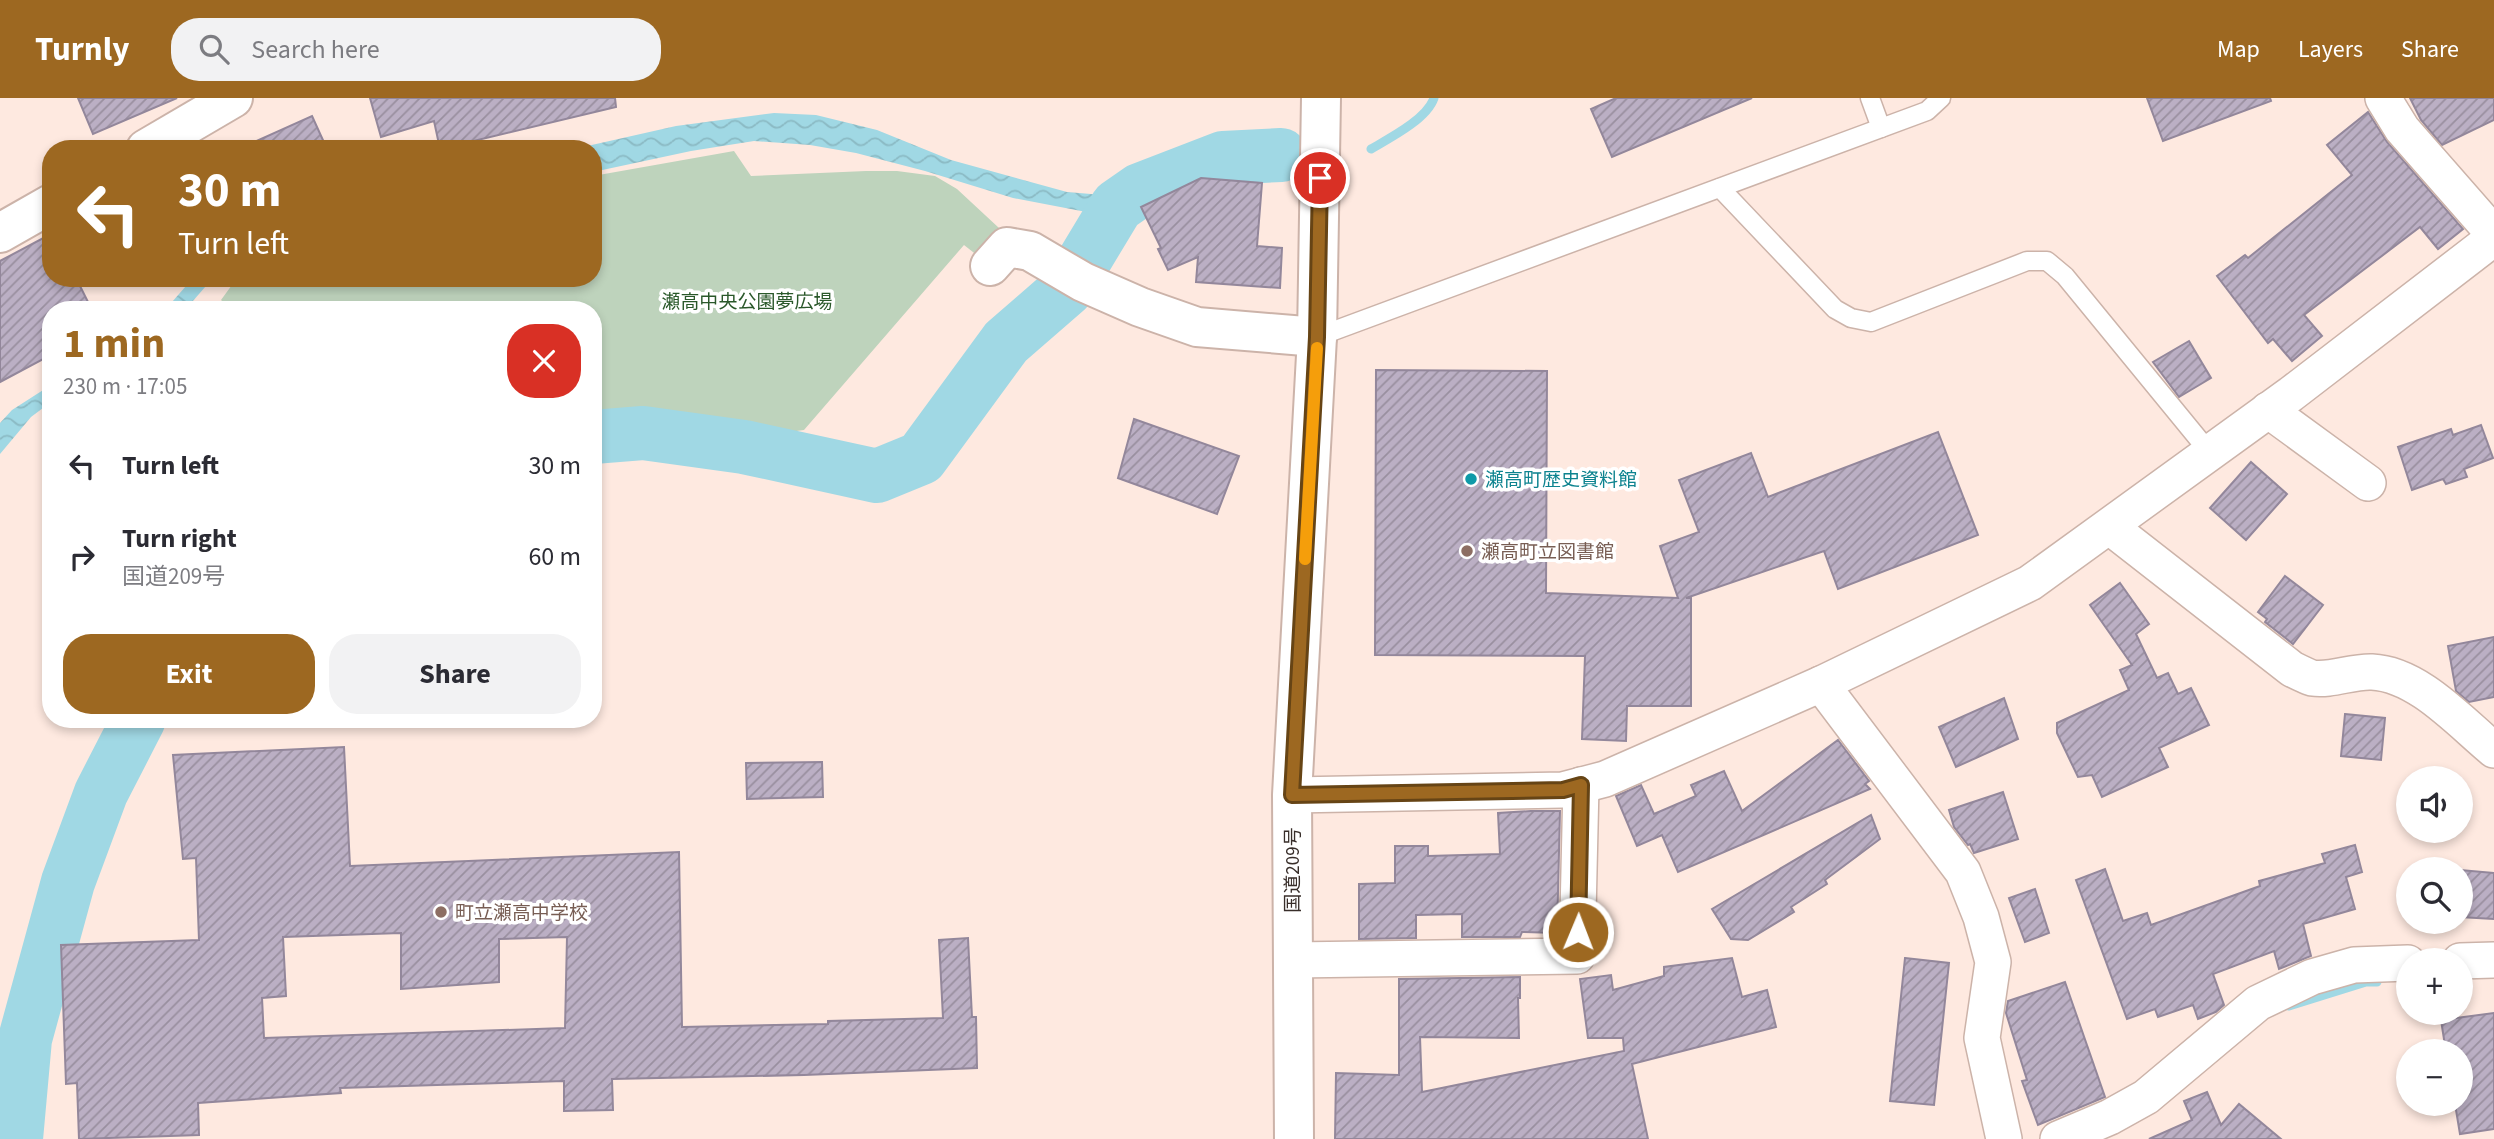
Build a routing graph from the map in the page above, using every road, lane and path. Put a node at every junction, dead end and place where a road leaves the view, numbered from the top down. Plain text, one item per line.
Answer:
1 (233, 98) edge
2 (1321, 98) edge
3 (1870, 98) edge
4 (1941, 98) edge
5 (2383, 98) edge
6 (1881, 128) junction
7 (161, 140) edge
8 (1720, 188) junction
9 (42, 209) edge
10 (0, 233) edge
11 (2494, 236) edge
12 (990, 267) dead end
13 (1317, 337) junction
14 (2268, 410) junction
15 (2210, 453) junction
16 (2368, 483) dead end
17 (2110, 527) junction
18 (1821, 684) junction
19 (2494, 750) edge
20 (1581, 785) junction
21 (1292, 795) junction
22 (1293, 960) junction
23 (2494, 960) edge
24 (2473, 961) edge
25 (2396, 963) edge
26 (1294, 1139) edge
27 (2004, 1139) edge
28 (2058, 1139) edge

1 - 7 main road
2 - 13 main road, 国道209号
3 - 6 lane
4 - 6 lane
5 - 11 street
6 - 8 lane
8 - 13 lane
8 - 15 lane
9 - 10 main road
11 - 14 street
12 - 13 main road
13 - 21 main road, 国道209号
14 - 15 street
14 - 16 street
15 - 17 street
17 - 18 street
17 - 19 street
18 - 20 street
18 - 27 street
20 - 21 street
20 - 22 street
21 - 22 main road, 国道209号
22 - 26 main road, 国道209号
23 - 24 street
25 - 28 street

